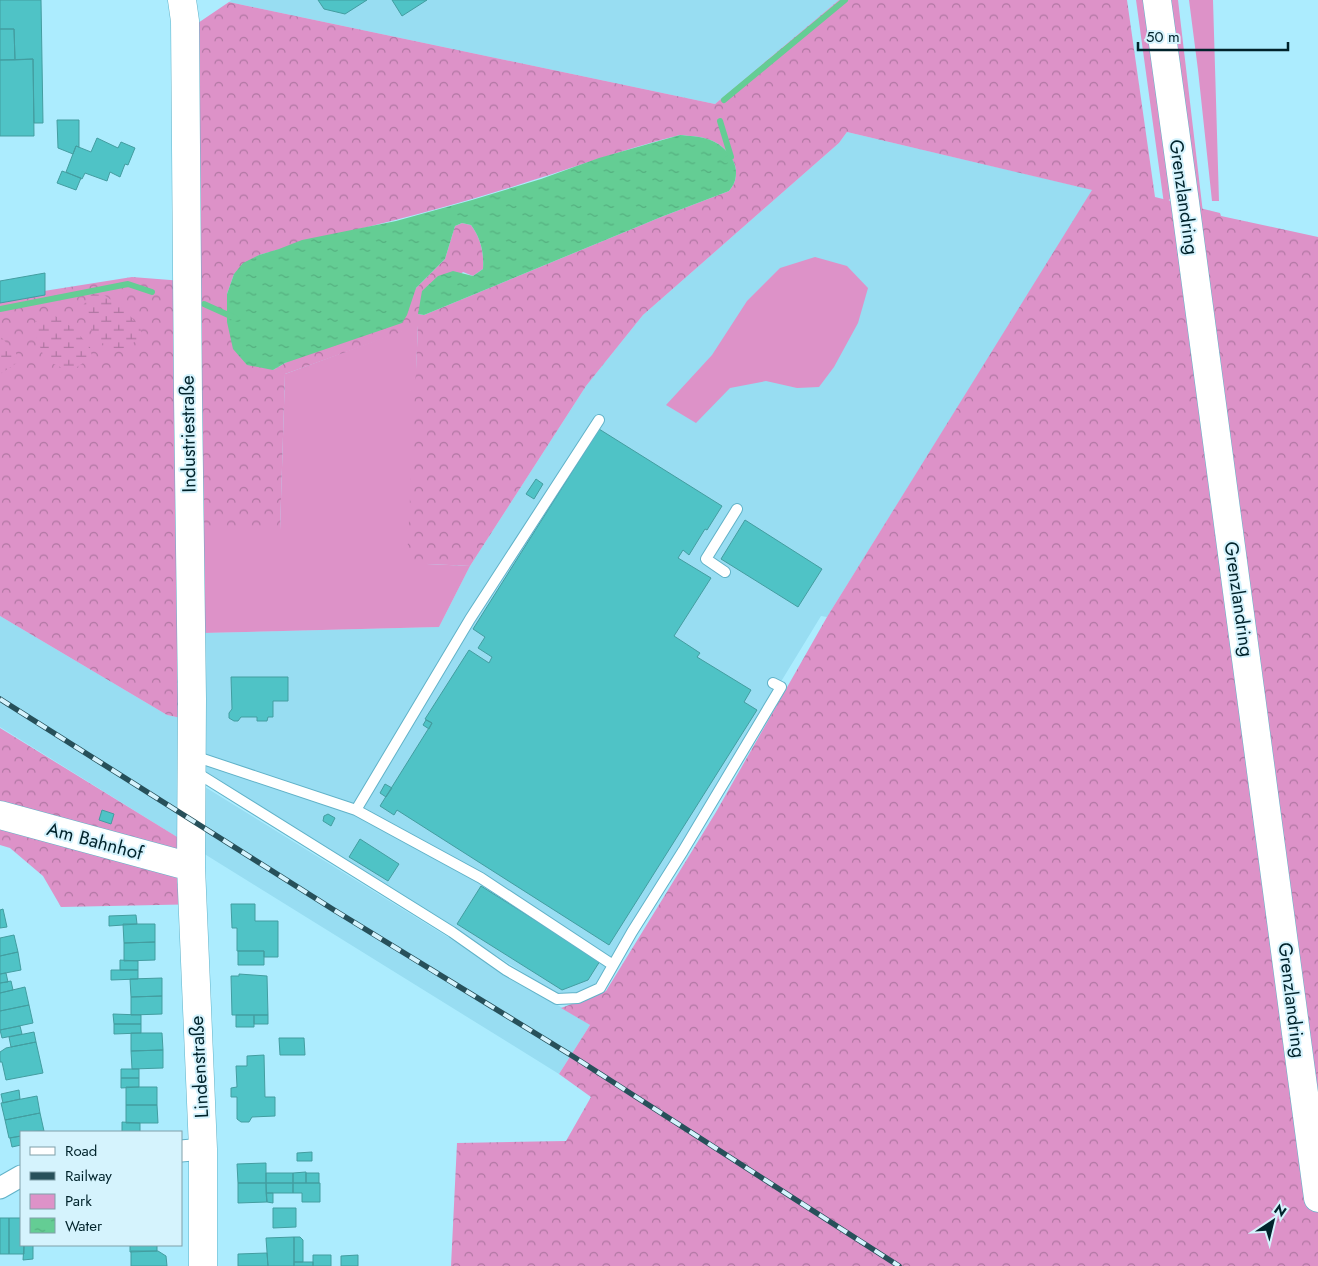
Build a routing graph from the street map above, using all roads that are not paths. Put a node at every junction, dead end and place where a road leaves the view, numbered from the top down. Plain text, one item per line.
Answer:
1 (182, 0) edge
2 (1157, 0) edge
3 (599, 420) dead end
4 (738, 509) dead end
5 (725, 572) dead end
6 (774, 683) dead end
7 (191, 762) junction
8 (356, 810) junction
9 (0, 815) edge
10 (190, 867) junction
11 (613, 965) junction
12 (192, 1150) edge
13 (20, 1177) edge
14 (0, 1188) edge
15 (1318, 1198) edge
16 (203, 1266) edge

1 - 7 street, Industriestraße
2 - 15 street, Grenzlandring
3 - 8 lane
4 - 5 lane
6 - 11 lane
7 - 8 lane
7 - 10 street, Industriestraße
7 - 11 lane
8 - 11 lane
9 - 10 street, Am Bahnhof
10 - 12 street, Lindenstraße
12 - 16 street, Lindenstraße
13 - 14 street

